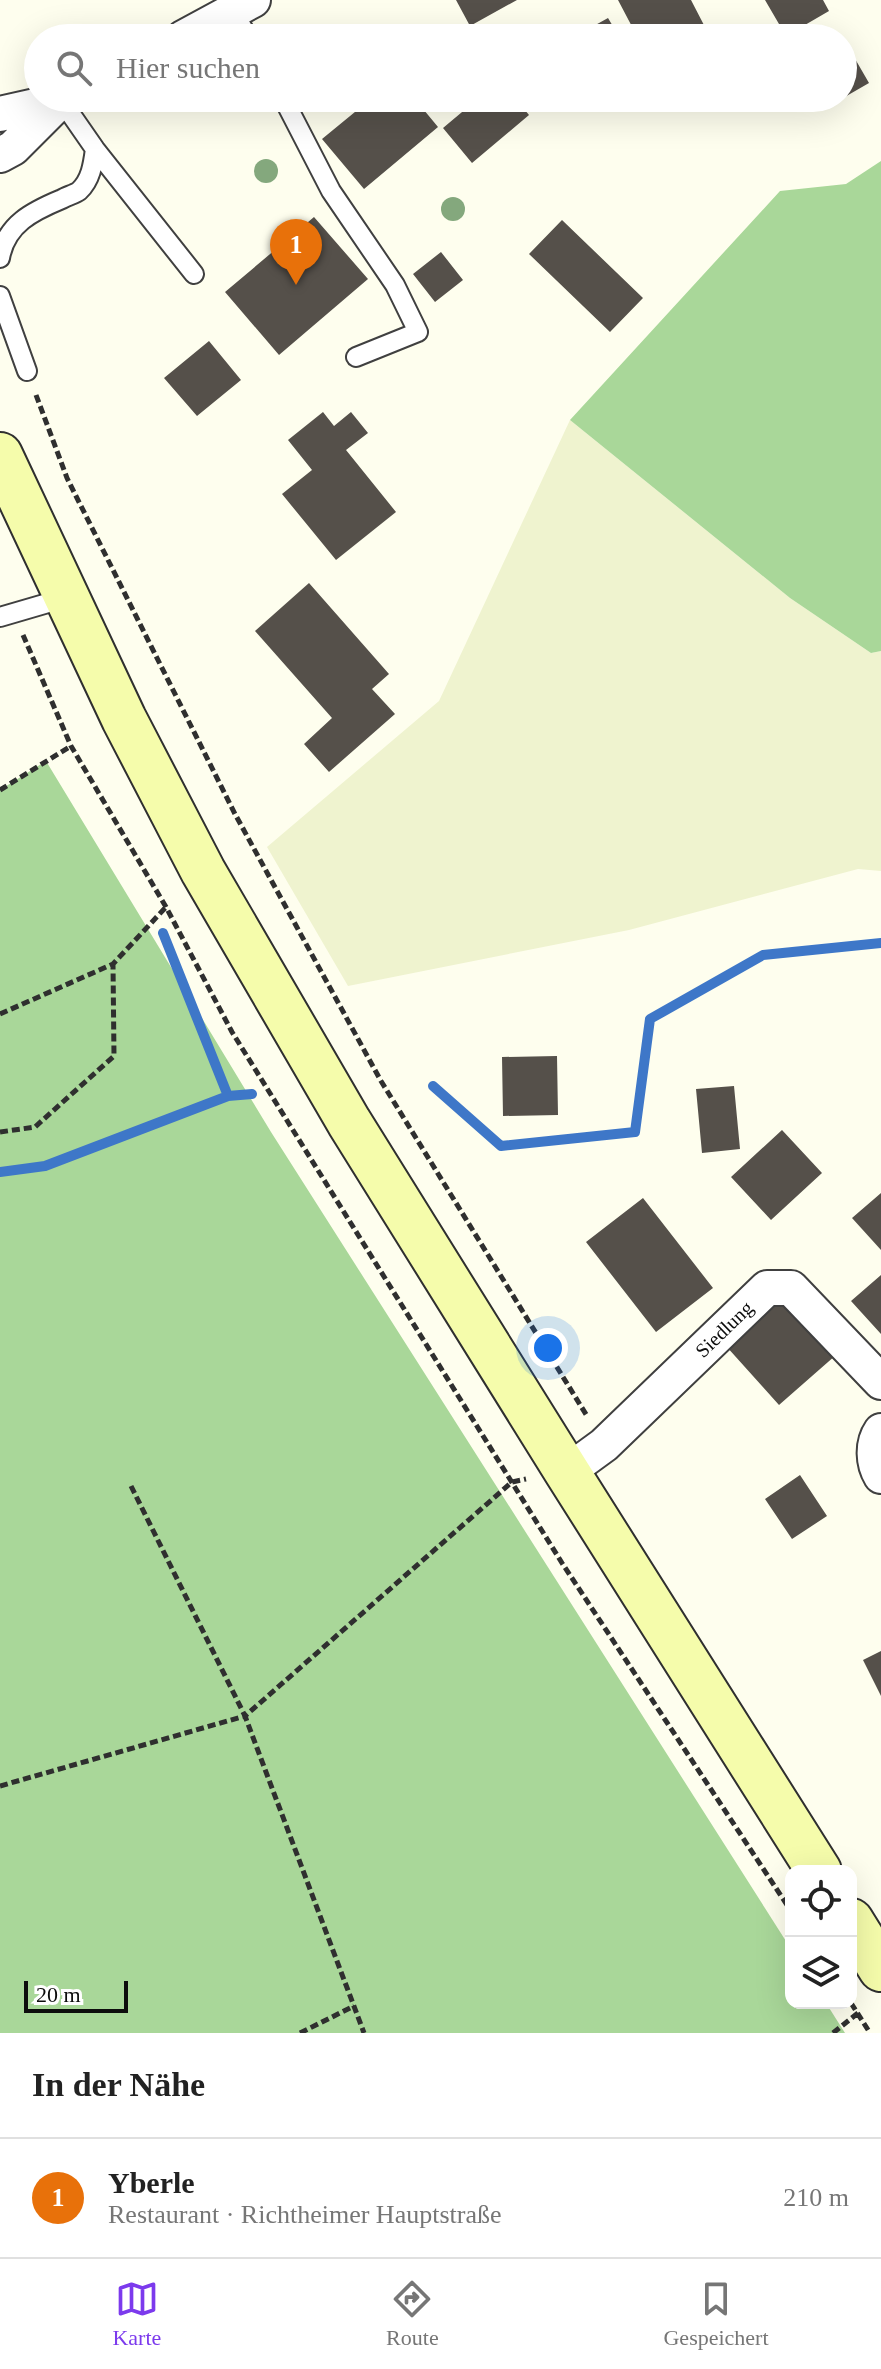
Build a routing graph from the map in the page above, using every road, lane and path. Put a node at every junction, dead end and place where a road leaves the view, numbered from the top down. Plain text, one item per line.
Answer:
1 (245, 16) edge
2 (222, 24) edge
3 (24, 108) edge
4 (50, 112) edge
5 (71, 112) edge
6 (290, 112) edge
7 (0, 114) edge
8 (95, 149) junction
9 (0, 155) edge
10 (0, 258) edge
11 (194, 274) dead end
12 (0, 296) edge
13 (356, 357) dead end
14 (27, 371) joint
15 (0, 455) edge
16 (65, 598) junction
17 (7, 615) edge
18 (71, 746) junction
19 (0, 790) edge
20 (166, 907) junction
21 (113, 964) junction
22 (0, 1014) edge
23 (0, 1132) edge
24 (881, 1382) edge
25 (881, 1431) edge
26 (604, 1445) junction
27 (567, 1472) junction
28 (881, 1476) edge
29 (512, 1482) junction
30 (131, 1486) dead end
31 (245, 1716) junction
32 (0, 1786) edge
33 (815, 1865) edge
34 (785, 1902) edge
35 (857, 1931) edge
36 (881, 1969) edge
37 (354, 2006) junction
38 (855, 2009) edge
39 (858, 2013) junction
40 (300, 2033) edge
41 (364, 2033) edge
42 (833, 2033) edge
43 (870, 2033) edge

1 - 2 street
3 - 7 street
4 - 9 street
5 - 8 lane
6 - 13 lane
8 - 10 lane
8 - 11 lane
12 - 14 lane
14 - 26 path
15 - 16 main road
16 - 17 lane
16 - 27 main road
17 - 18 path
18 - 19 path
18 - 20 path
20 - 21 path
20 - 29 path
21 - 22 path
21 - 23 path
24 - 26 street, Siedlung
25 - 28 street
26 - 27 street, Siedlung
27 - 33 main road
29 - 31 path
29 - 34 path
30 - 31 path
31 - 32 path
31 - 37 path
35 - 36 main road
37 - 40 path
37 - 41 path
38 - 39 path
39 - 42 path
39 - 43 path

